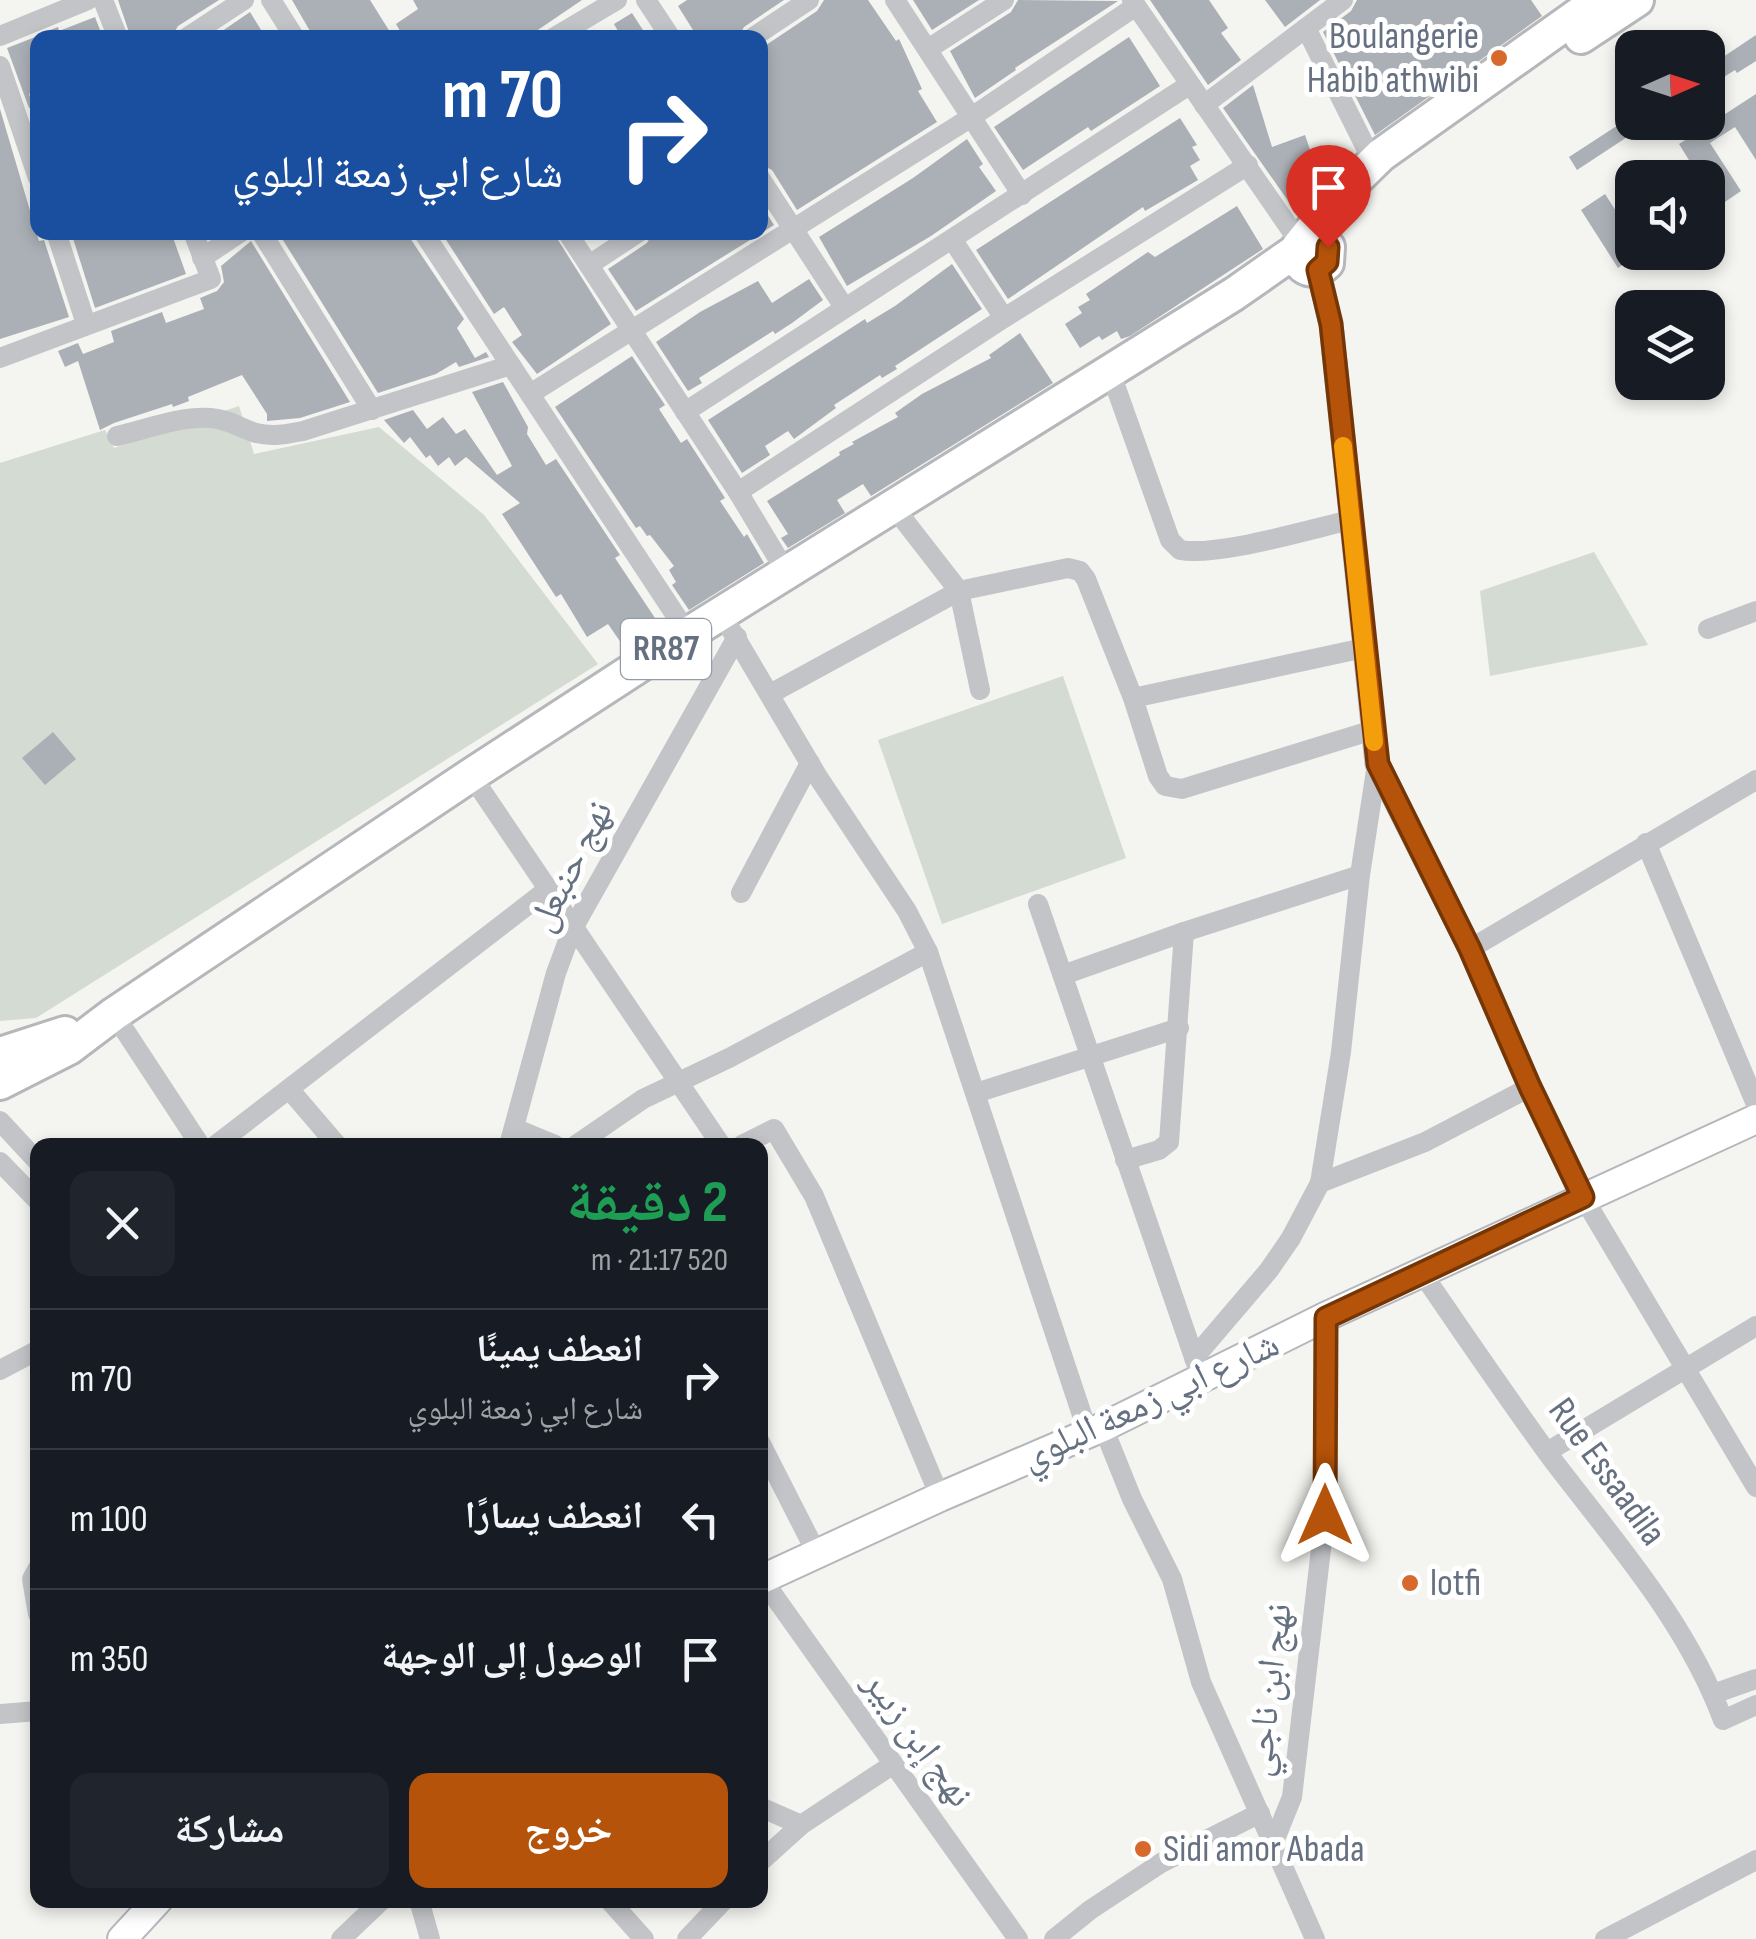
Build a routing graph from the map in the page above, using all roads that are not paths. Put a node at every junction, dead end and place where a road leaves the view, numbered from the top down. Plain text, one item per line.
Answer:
1 (88, 0) edge
2 (103, 0) edge
3 (244, 0) edge
4 (270, 0) edge
5 (646, 0) edge
6 (809, 0) edge
7 (896, 0) edge
8 (1004, 0) edge
9 (1343, 0) edge
10 (1599, 0) edge
11 (1638, 0) edge
12 (613, 1) edge
13 (1134, 3) edge
14 (1306, 28) junction
15 (115, 30) edge
16 (198, 30) edge
17 (290, 30) edge
18 (566, 30) edge
19 (667, 30) edge
20 (764, 30) edge
21 (0, 36) edge
22 (928, 50) junction
23 (0, 66) edge
24 (1190, 85) junction
25 (1204, 105) junction
26 (970, 118) junction
27 (30, 154) edge
28 (1373, 162) junction
29 (1248, 165) junction
30 (768, 190) edge
31 (1022, 196) junction
32 (794, 230) junction
33 (952, 239) junction
34 (59, 240) edge
35 (196, 240) edge
36 (229, 240) edge
37 (266, 240) edge
38 (428, 240) edge
39 (572, 240) edge
40 (627, 240) edge
41 (1310, 255) junction
42 (202, 258) junction
43 (588, 265) junction
44 (844, 307) junction
45 (1004, 318) junction
46 (86, 324) junction
47 (631, 333) junction
48 (0, 358) edge
49 (511, 365) junction
50 (1110, 371) junction
51 (530, 394) junction
52 (372, 410) junction
53 (685, 412) junction
54 (117, 436) dead end
55 (738, 492) junction
56 (894, 506) junction
57 (1352, 520) junction
58 (786, 572) junction
59 (959, 591) junction
60 (1756, 611) edge
61 (729, 625) junction
62 (1708, 629) dead end
63 (688, 634) junction
64 (1364, 648) junction
65 (980, 690) dead end
66 (770, 694) junction
67 (1132, 698) junction
68 (1372, 730) junction
69 (810, 763) junction
70 (1378, 764) junction
71 (471, 775) junction
72 (1756, 780) edge
73 (1646, 843) junction
74 (1360, 875) junction
75 (547, 890) junction
76 (741, 893) dead end
77 (1038, 904) dead end
78 (572, 930) junction
79 (1184, 932) junction
80 (1470, 949) junction
81 (928, 952) junction
82 (1063, 975) junction
83 (111, 1017) junction
84 (1178, 1028) junction
85 (0, 1054) edge
86 (1091, 1058) junction
87 (0, 1084) edge
88 (678, 1084) junction
89 (1530, 1087) junction
90 (289, 1089) junction
91 (976, 1093) junction
92 (1756, 1104) edge
93 (1756, 1119) edge
94 (0, 1121) edge
95 (512, 1137) edge
96 (195, 1138) edge
97 (225, 1138) edge
98 (331, 1138) edge
99 (586, 1138) edge
100 (716, 1138) edge
101 (757, 1138) edge
102 (30, 1153) edge
103 (1125, 1160) junction
104 (0, 1162) edge
105 (1320, 1183) junction
106 (30, 1193) edge
107 (1583, 1197) junction
108 (1422, 1274) junction
109 (1326, 1318) junction
110 (1756, 1326) edge
111 (30, 1354) edge
112 (1198, 1368) junction
113 (0, 1370) edge
114 (1683, 1370) junction
115 (1096, 1430) junction
116 (1547, 1452) junction
117 (768, 1458) edge
118 (1756, 1487) edge
119 (940, 1497) junction
120 (817, 1554) junction
121 (768, 1577) edge
122 (768, 1590) edge
123 (1756, 1679) edge
124 (1714, 1694) junction
125 (1756, 1706) edge
126 (30, 1712) edge
127 (0, 1714) edge
128 (892, 1765) junction
129 (768, 1811) edge
130 (1260, 1813) junction
131 (801, 1825) junction
132 (1274, 1844) junction
133 (768, 1855) edge
134 (1756, 1860) edge
135 (151, 1908) edge
136 (374, 1908) edge
137 (422, 1908) edge
138 (616, 1908) edge
139 (716, 1908) edge
140 (122, 1939) edge
141 (341, 1939) edge
142 (430, 1939) edge
143 (644, 1939) edge
144 (686, 1939) edge
145 (1018, 1939) edge
146 (1054, 1939) edge
147 (1315, 1939) edge
148 (1604, 1939) edge

1 - 21 street
2 - 15 street
3 - 16 street
4 - 17 street
5 - 19 street
6 - 20 street
7 - 22 street
8 - 22 street
9 - 14 street
10 - 28 main road
11 - 41 main road
12 - 18 street
13 - 24 street
13 - 26 street
14 - 25 street
14 - 28 street
22 - 26 street
23 - 27 street
24 - 25 street
24 - 31 street
25 - 29 street
26 - 31 street
26 - 32 street
28 - 41 main road
29 - 41 street
29 - 45 street
30 - 32 street
31 - 33 street
32 - 44 street
32 - 47 street
33 - 44 street
33 - 45 street
34 - 46 street
35 - 42 street
36 - 42 street
37 - 52 street
38 - 49 street
39 - 43 street
40 - 43 street
41 - 50 main road, RR87
41 - 57 street
42 - 46 street
43 - 47 street
44 - 53 street
45 - 55 street
46 - 48 street
47 - 51 street
47 - 53 street
49 - 51 street
49 - 52 street
50 - 56 main road, RR87
50 - 57 street
51 - 63 street
52 - 54 street
53 - 55 street
55 - 58 street
56 - 58 main road, RR87
56 - 59 street
57 - 64 street
58 - 61 main road, RR87
59 - 65 street
59 - 66 street
59 - 67 street
60 - 62 street
61 - 63 main road, RR87
61 - 66 street
61 - 78 street, نهج حنبعل
63 - 71 main road, RR87
64 - 67 street
64 - 68 street
66 - 69 street
67 - 68 street
68 - 70 street
69 - 76 street
69 - 81 street
70 - 74 street
70 - 80 street
71 - 75 street
71 - 83 main road, RR87
72 - 73 street
73 - 80 street
73 - 92 street
74 - 79 street
74 - 105 street
75 - 78 street
75 - 90 street
77 - 82 street
78 - 88 street
78 - 95 street, نهج حنبعل
79 - 82 street
79 - 84 street
80 - 89 street
81 - 88 street
81 - 91 street
82 - 86 street
83 - 85 main road, RR87
83 - 87 main road, RR87
83 - 96 street
84 - 86 street
84 - 103 street
86 - 91 street
86 - 103 street
88 - 99 street
88 - 100 street
89 - 105 street
89 - 107 street
90 - 97 street
90 - 98 street
91 - 115 street
93 - 107 main road, شارع ابي زمعة البلوي
94 - 102 street
101 - 119 street
103 - 112 street
104 - 106 street
105 - 112 street
107 - 108 main road, شارع ابي زمعة البلوي
107 - 114 street
108 - 109 main road, شارع ابي زمعة البلوي
108 - 116 street, Rue Essaadila
109 - 112 main road, شارع ابي زمعة البلوي
109 - 132 street, نهج ابن ناجي
110 - 114 street
111 - 113 street
112 - 115 main road, شارع ابي زمعة البلوي
114 - 116 street
114 - 118 street
115 - 119 main road, شارع ابي زمعة البلوي
115 - 130 street
116 - 124 street, Rue Essaadila
117 - 120 street
119 - 120 main road, شارع ابي زمعة البلوي
120 - 121 main road, شارع ابي زمعة البلوي
122 - 128 street, نهج إبن زبير
123 - 124 street
124 - 125 street, Rue Essaadila
126 - 127 street
128 - 131 street
128 - 145 street, نهج إبن زبير
129 - 131 street
130 - 132 street
130 - 146 street
131 - 133 street
132 - 147 street
134 - 148 street
135 - 140 main road
136 - 141 street
137 - 142 street
138 - 143 street
139 - 144 street

